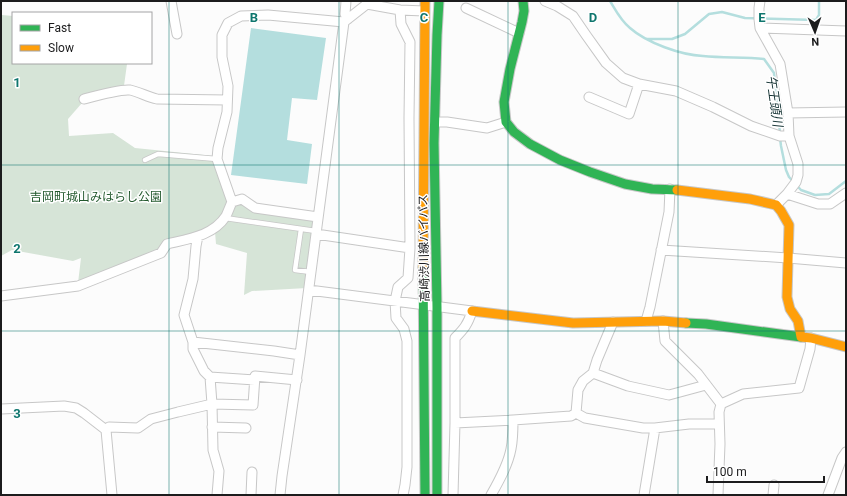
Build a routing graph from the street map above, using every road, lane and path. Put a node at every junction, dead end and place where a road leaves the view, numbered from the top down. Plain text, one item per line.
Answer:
1 (171, 1) edge
2 (346, 1) edge
3 (425, 1) edge
4 (440, 1) edge
5 (523, 1) edge
6 (544, 1) edge
7 (760, 1) edge
8 (368, 2) edge
9 (466, 8) dead end
10 (400, 10) junction
11 (424, 11) junction
12 (346, 20) junction
13 (760, 28) junction
14 (846, 32) edge
15 (519, 33) junction
16 (177, 34) dead end
17 (639, 84) junction
18 (589, 97) dead end
19 (84, 99) dead end
20 (227, 100) junction
21 (846, 112) edge
22 (788, 113) junction
23 (435, 122) junction
24 (506, 122) junction
25 (790, 136) junction
26 (217, 159) junction
27 (145, 160) dead end
28 (670, 189) junction
29 (846, 193) edge
30 (787, 194) junction
31 (232, 202) junction
32 (776, 205) junction
33 (318, 217) junction
34 (224, 218) junction
35 (301, 229) junction
36 (316, 232) junction
37 (198, 236) junction
38 (410, 248) junction
39 (661, 250) junction
40 (788, 258) junction
41 (846, 263) edge
42 (311, 272) junction
43 (309, 290) junction
44 (1, 296) edge
45 (394, 301) junction
46 (423, 305) junction
47 (437, 307) junction
48 (472, 311) junction
49 (646, 321) junction
50 (663, 321) junction
51 (613, 322) junction
52 (801, 338) junction
53 (811, 338) junction
54 (193, 342) junction
55 (846, 347) edge
56 (300, 355) junction
57 (593, 373) junction
58 (210, 377) junction
59 (255, 380) junction
60 (297, 380) junction
61 (706, 385) junction
62 (212, 404) junction
63 (721, 404) junction
64 (1, 409) edge
65 (576, 413) junction
66 (513, 420) junction
67 (455, 423) junction
68 (719, 424) junction
69 (212, 427) junction
70 (246, 428) dead end
71 (655, 428) junction
72 (106, 430) junction
73 (846, 452) edge
74 (252, 472) dead end
75 (774, 485) dead end
76 (112, 495) edge
77 (217, 495) edge
78 (251, 495) edge
79 (280, 495) edge
80 (403, 495) edge
81 (425, 495) edge
82 (437, 495) edge
83 (453, 495) edge
84 (491, 495) edge
85 (644, 495) edge
86 (718, 495) edge
87 (773, 495) edge
88 (828, 495) edge

1 - 16 street
2 - 12 street
3 - 11 main road, 高崎渋川線バイパス
4 - 23 main road, 高崎渋川線バイパス
5 - 15 main road
6 - 17 street
7 - 13 street
8 - 10 street
8 - 12 street
9 - 15 street
10 - 11 street
10 - 38 street
11 - 46 main road, 高崎渋川線バイパス
12 - 20 street
12 - 33 street
13 - 14 street
13 - 22 street
15 - 24 main road
17 - 18 street
17 - 25 street
19 - 20 street
20 - 26 street
21 - 22 street
22 - 25 street
23 - 24 street
23 - 47 main road, 高崎渋川線バイパス
24 - 28 main road
25 - 30 street
26 - 27 lane
26 - 31 street
28 - 32 main road
28 - 39 street
29 - 30 street
30 - 32 street
31 - 33 street
31 - 34 street
32 - 40 main road
33 - 36 street
34 - 35 lane
34 - 37 street
35 - 36 lane
35 - 42 lane
36 - 38 street
36 - 42 street
37 - 44 street
37 - 54 street
38 - 45 street
39 - 40 street
39 - 49 street
40 - 41 street
40 - 52 main road
42 - 43 street
43 - 45 street
43 - 56 street
45 - 46 street
45 - 80 street
46 - 47 street
46 - 81 main road, 高崎渋川線バイパス
47 - 48 street
47 - 82 main road, 高崎渋川線バイパス
48 - 51 main road
48 - 67 street
49 - 50 main road
49 - 51 main road
50 - 52 main road
50 - 61 street
51 - 57 street
52 - 53 main road
53 - 55 main road
53 - 63 street
54 - 56 street
54 - 58 street
56 - 60 street
57 - 61 street
57 - 65 street
58 - 59 street
58 - 62 street
59 - 60 street
59 - 62 street
60 - 79 street
61 - 63 street
62 - 69 street
62 - 72 street
63 - 68 street
64 - 72 street
65 - 66 street
65 - 71 street
66 - 67 street
66 - 84 street
67 - 83 street
68 - 71 street
68 - 86 street
69 - 70 street
69 - 77 street
71 - 85 street
72 - 76 street
73 - 88 street
74 - 78 street
75 - 87 street

